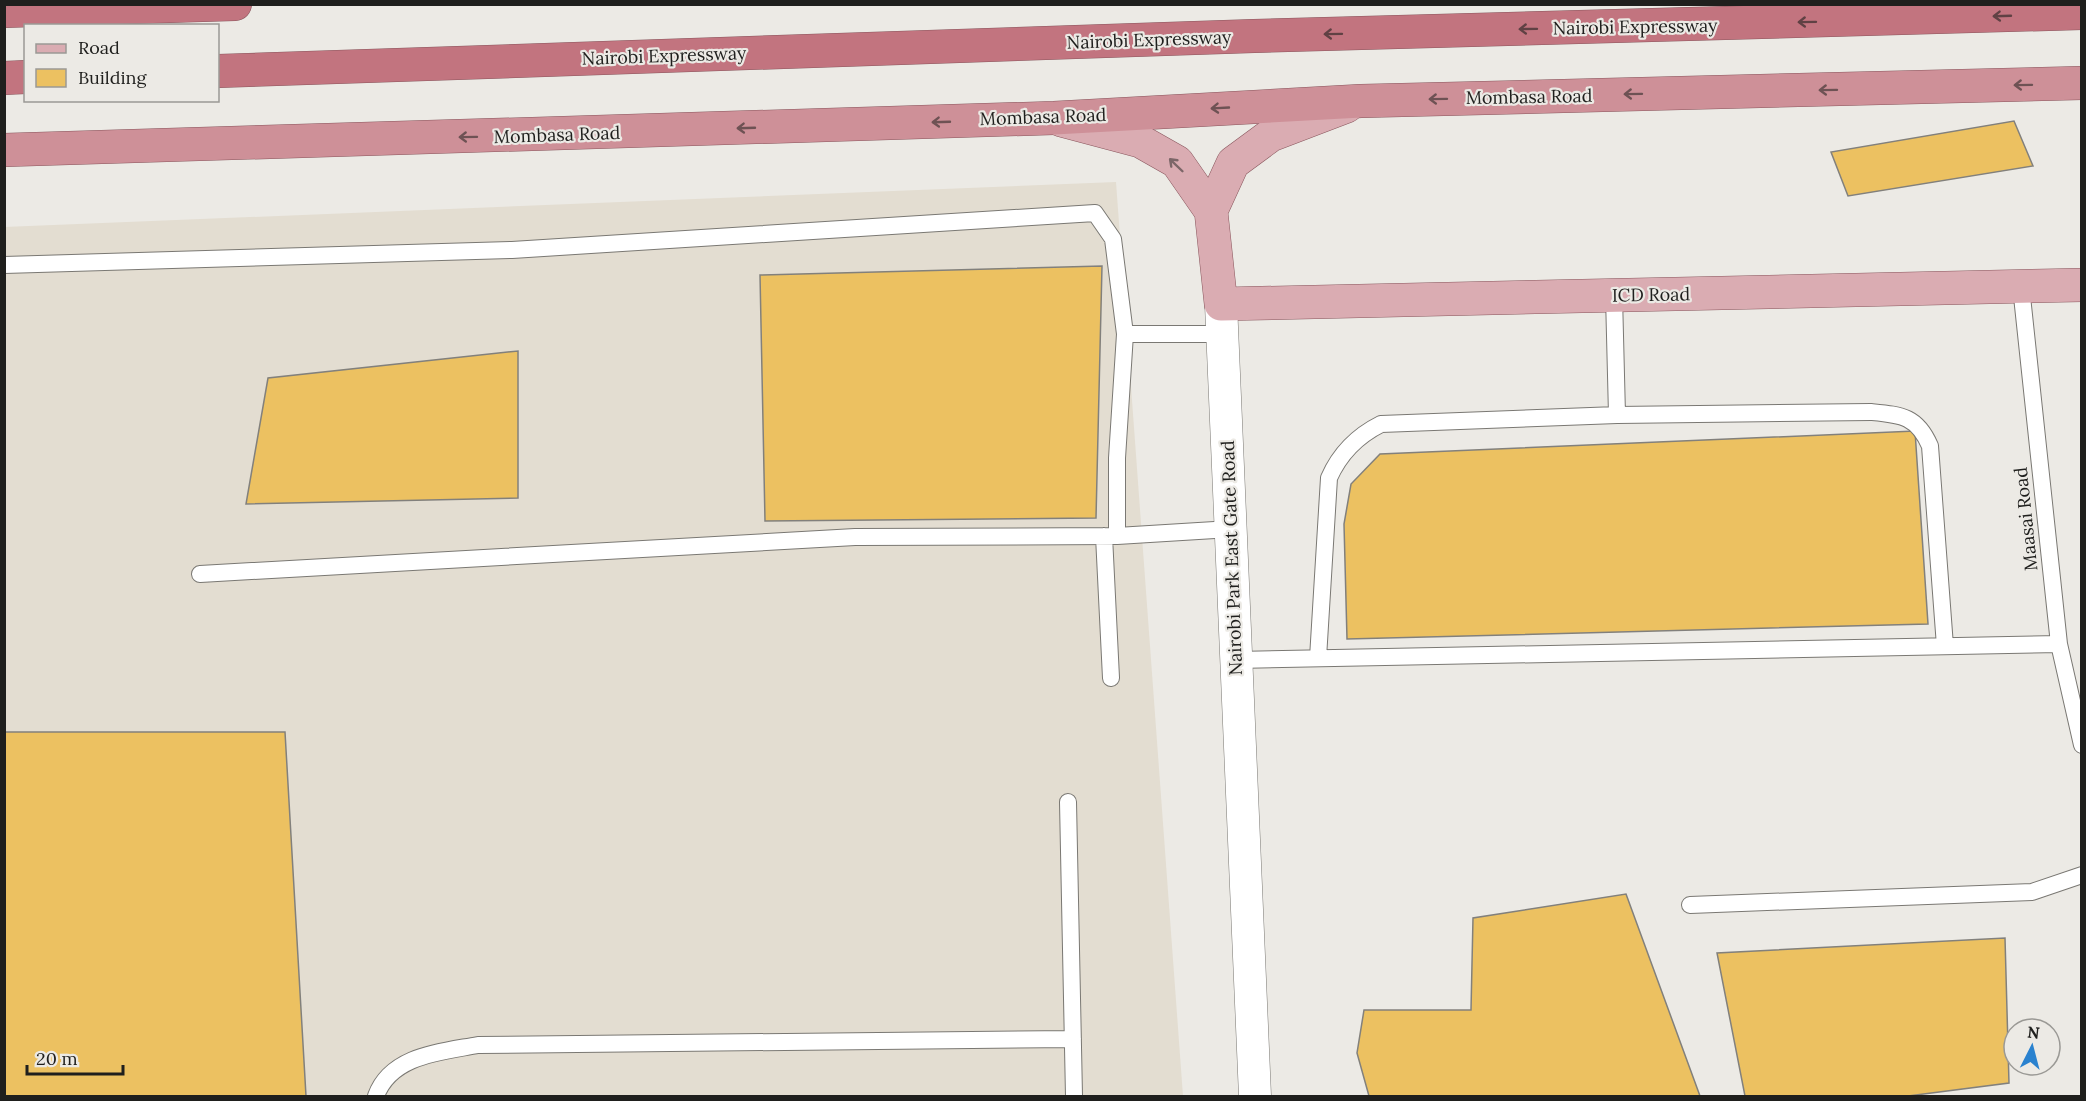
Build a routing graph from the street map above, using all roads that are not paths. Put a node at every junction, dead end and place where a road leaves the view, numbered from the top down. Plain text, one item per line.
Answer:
1 (235, 4) edge
2 (4, 11) edge
3 (2082, 13) edge
4 (219, 71) edge
5 (24, 77) edge
6 (4, 78) edge
7 (2082, 83) edge
8 (1361, 101) junction
9 (1054, 118) junction
10 (4, 150) edge
11 (1211, 211) junction
12 (4, 265) edge
13 (2082, 285) edge
14 (2021, 287) junction
15 (1614, 296) junction
16 (1222, 319) junction
17 (1125, 334) junction
18 (1617, 415) junction
19 (1231, 529) junction
20 (1111, 536) junction
21 (200, 574) dead end
22 (2059, 644) junction
23 (1945, 646) junction
24 (1318, 658) junction
25 (1236, 660) junction
26 (1111, 678) dead end
27 (2082, 745) edge
28 (1068, 802) dead end
29 (2082, 875) edge
30 (1690, 905) dead end
31 (1073, 1039) junction
32 (376, 1096) edge
33 (1074, 1096) edge
34 (1255, 1096) edge

1 - 2 highway
3 -> 4 highway, Nairobi Expressway
5 - 6 highway
7 -> 8 highway, Mombasa Road
8 -> 9 highway, Mombasa Road
8 - 11 main road
9 -> 10 highway, Mombasa Road
11 -> 9 main road, Nairobi Park East Gate Road
11 - 16 main road, Nairobi Park East Gate Road
12 - 17 lane
13 - 14 main road, ICD Road
14 - 15 main road, ICD Road
14 - 22 lane, Maasai Road
15 - 16 main road, ICD Road
15 - 18 lane
16 - 17 lane
16 - 19 street, Nairobi Park East Gate Road
17 - 20 lane
18 - 23 lane
18 - 24 lane
19 - 20 lane
19 - 25 street, Nairobi Park East Gate Road
20 - 21 lane
20 - 26 lane
22 - 23 lane
22 - 27 lane, Maasai Road
23 - 24 lane
24 - 25 lane
25 - 34 street, Nairobi Park East Gate Road
28 - 31 lane
29 - 30 lane
31 - 32 lane
31 - 33 lane

